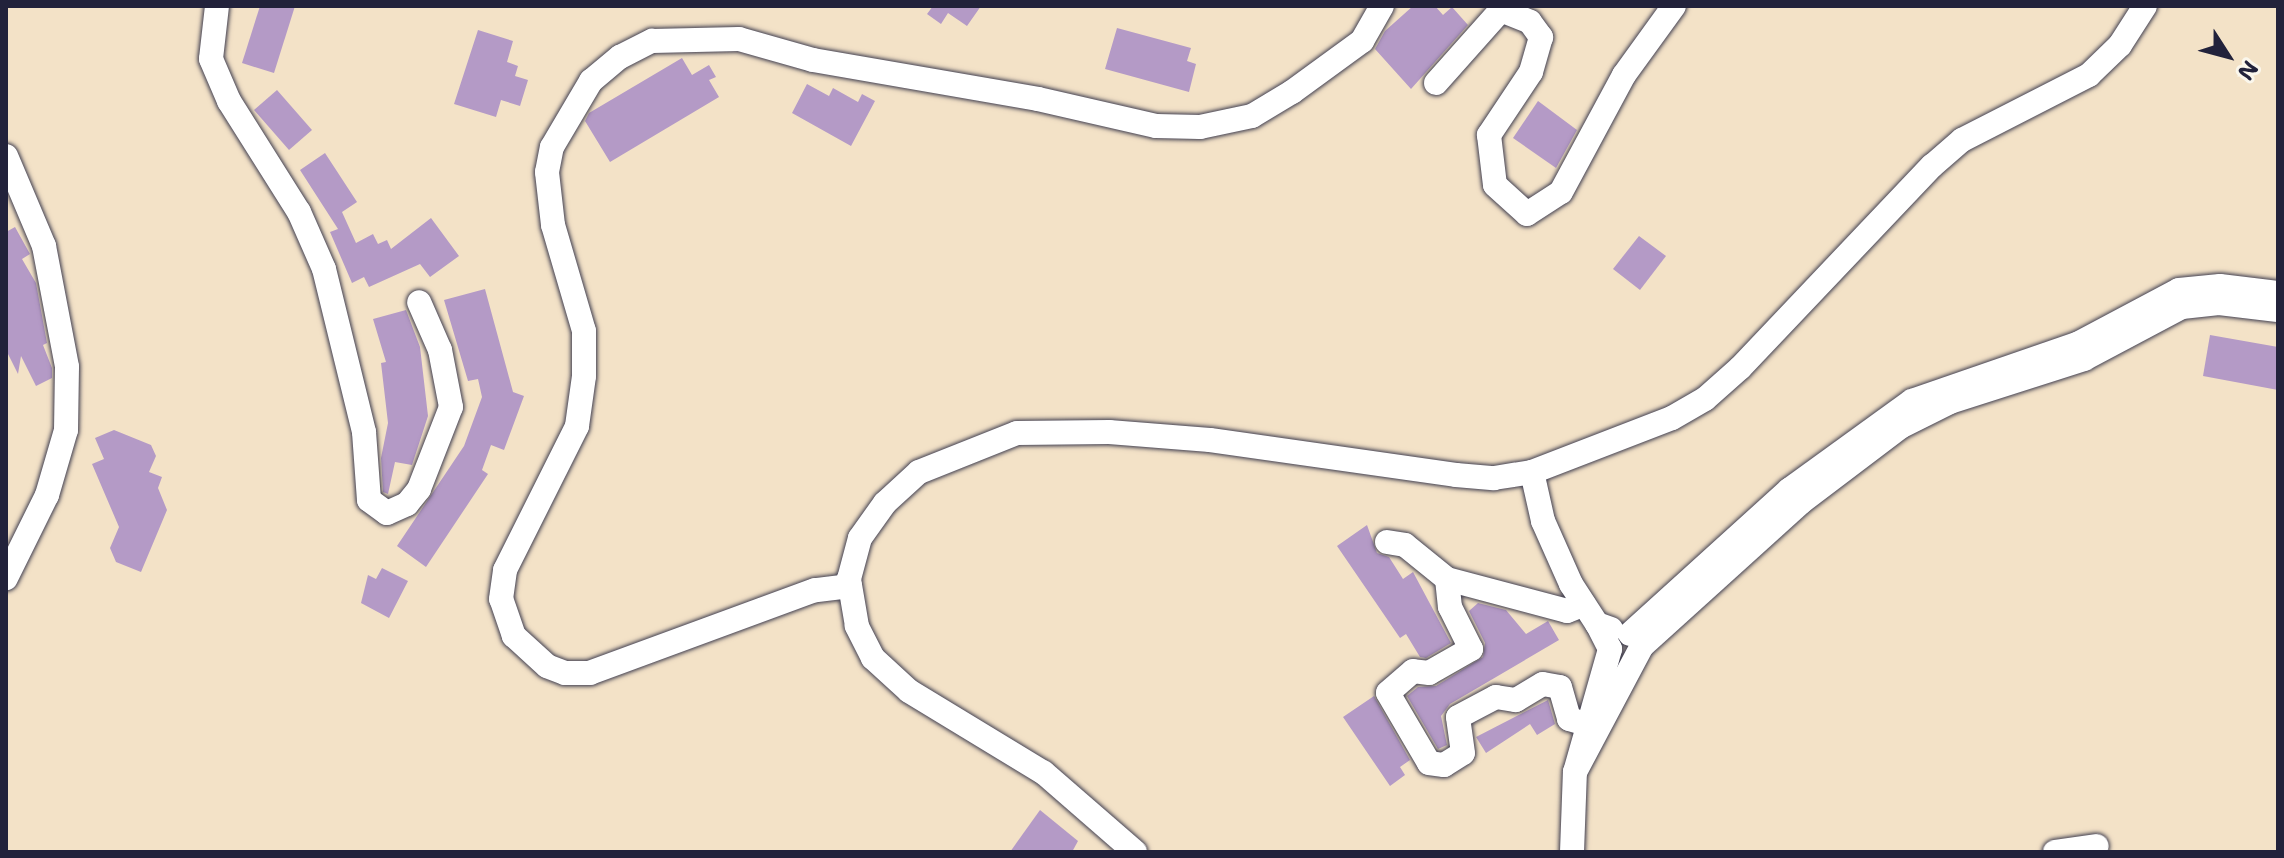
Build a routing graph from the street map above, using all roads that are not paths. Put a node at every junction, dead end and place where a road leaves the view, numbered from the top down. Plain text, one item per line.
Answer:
1 (217, 6) edge
2 (1382, 6) edge
3 (1674, 6) edge
4 (2145, 6) edge
5 (1436, 83) dead end
6 (6, 156) edge
7 (2278, 293) edge
8 (419, 302) dead end
9 (2278, 310) edge
10 (1532, 472) junction
11 (1387, 542) dead end
12 (6, 578) edge
13 (1447, 579) junction
14 (850, 586) junction
15 (1590, 614) junction
16 (1636, 640) junction
17 (1586, 724) junction
18 (1575, 772) junction
19 (2097, 846) dead end
20 (1135, 852) edge
21 (1572, 852) edge
22 (2055, 852) edge

1 - 8 street
2 - 14 street
3 - 5 street
4 - 10 street
6 - 12 street
7 - 16 street
9 - 16 street
10 - 14 street
10 - 15 street
11 - 13 street
13 - 15 street
13 - 17 street
14 - 20 street
15 - 16 street
15 - 17 street
16 - 18 street
17 - 18 street
18 - 21 street
19 - 22 street

